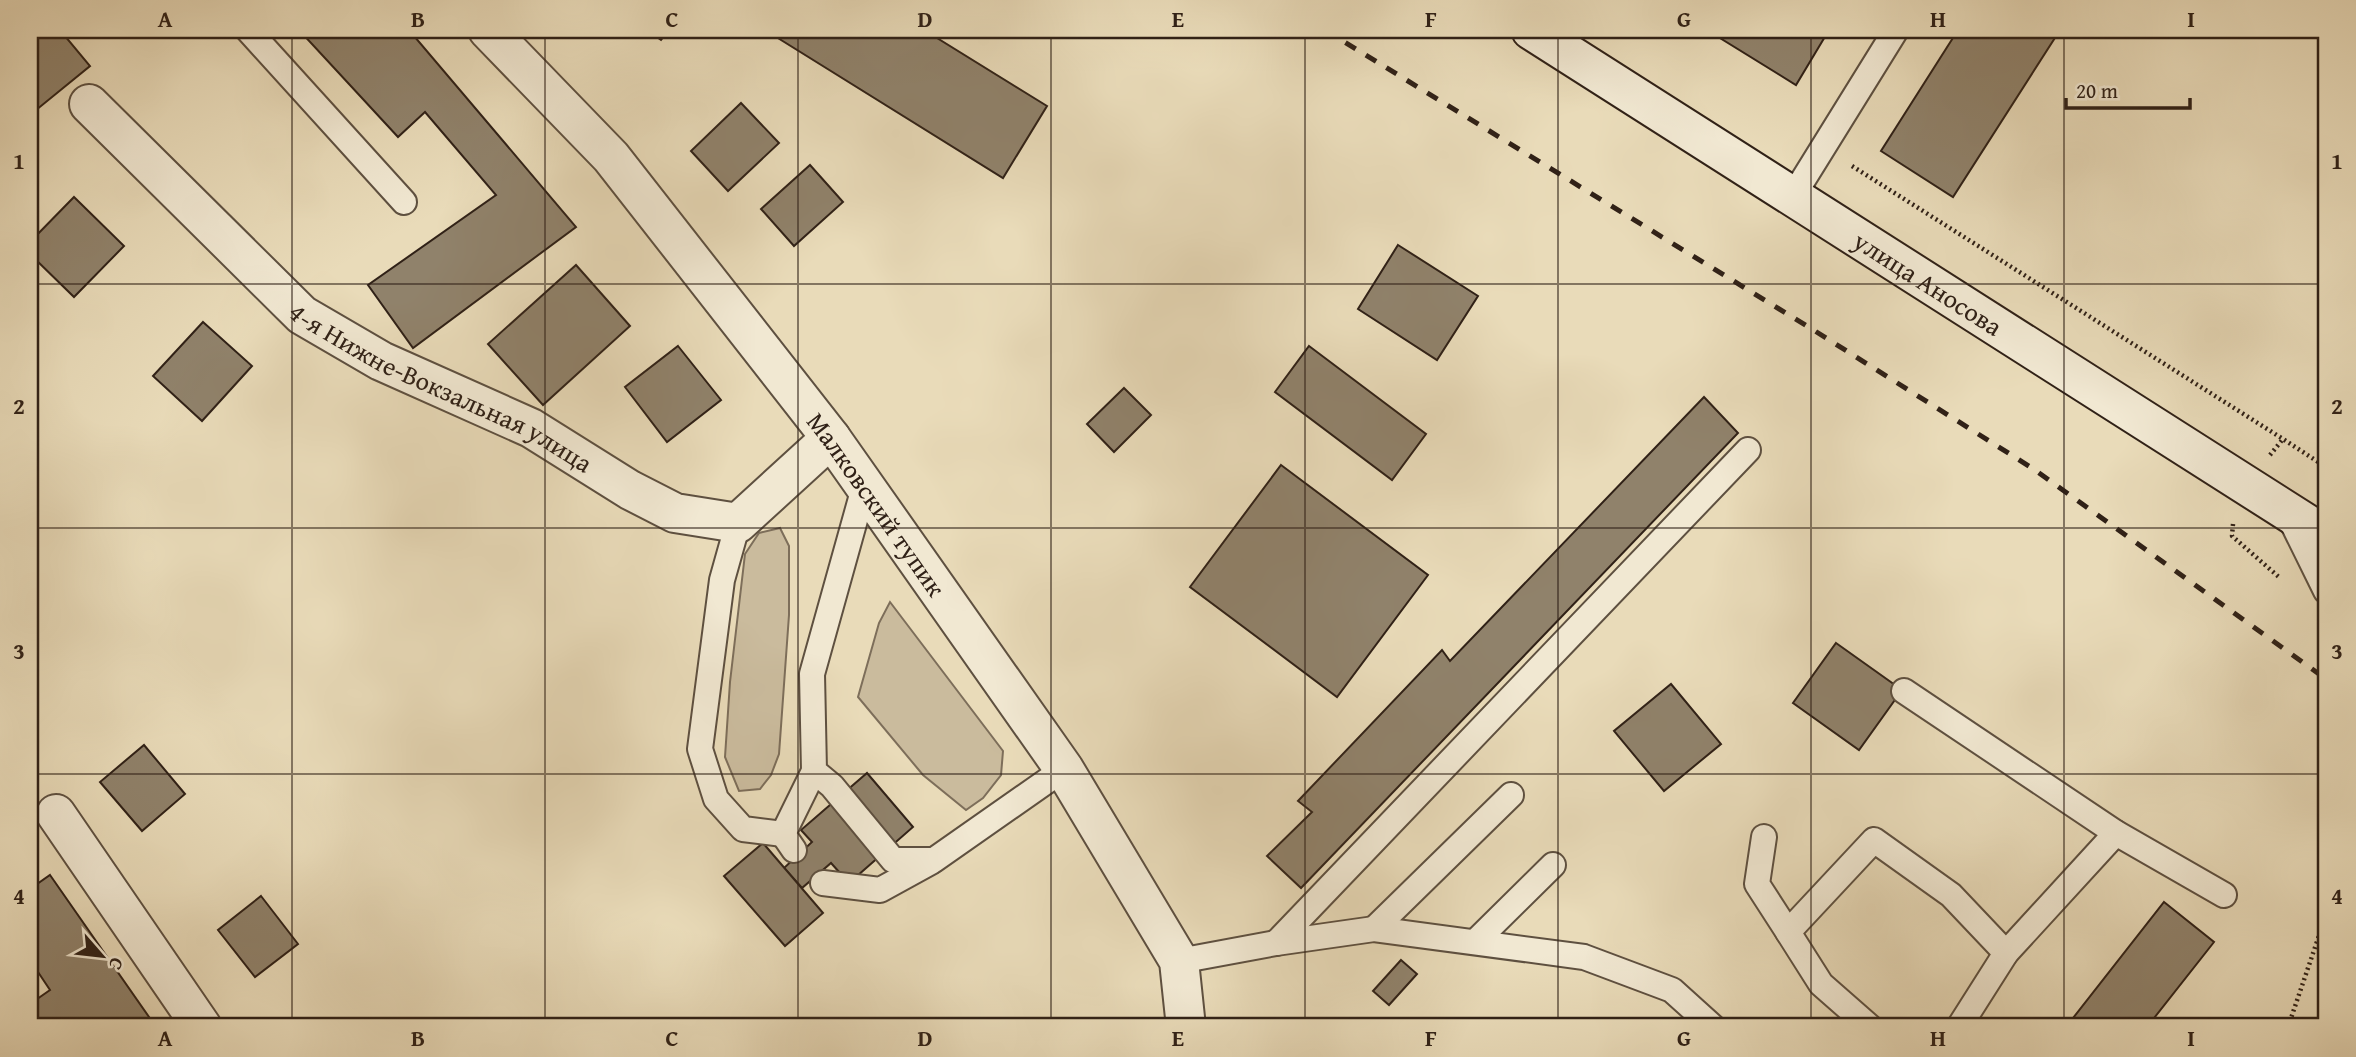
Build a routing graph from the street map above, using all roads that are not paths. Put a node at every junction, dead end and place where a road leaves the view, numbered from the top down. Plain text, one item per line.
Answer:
1 (248, 30) edge
2 (488, 30) edge
3 (1531, 30) edge
4 (1894, 31) edge
5 (89, 104) dead end
6 (1793, 196) junction
7 (404, 202) dead end
8 (831, 438) junction
9 (1748, 450) dead end
10 (865, 484) junction
11 (2286, 510) junction
12 (738, 523) junction
13 (2326, 536) edge
14 (2326, 590) edge
15 (1904, 691) dead end
16 (1064, 769) junction
17 (814, 771) junction
18 (1511, 796) dead end
19 (56, 814) dead end
20 (2116, 833) junction
21 (1764, 837) dead end
22 (934, 860) junction
23 (1553, 864) dead end
24 (823, 883) dead end
25 (2224, 895) dead end
26 (1374, 929) junction
27 (1788, 932) junction
28 (1276, 943) junction
29 (1475, 943) junction
30 (2006, 953) junction
31 (1179, 961) junction
32 (202, 1027) edge
33 (1186, 1027) edge
34 (1713, 1027) edge
35 (1870, 1027) edge
36 (1959, 1027) edge

1 - 7 lane
2 - 8 street, Малковский тупик
3 - 6 street, улица Аносова
4 - 6 lane
5 - 12 street, 4-я Нижне-Вокзальная улица
6 - 11 street, улица Аносова
8 - 10 street, Малковский тупик
8 - 12 street
9 - 28 lane
10 - 16 street, Малковский тупик
10 - 17 lane
11 - 13 street, улица Аносова
11 - 14 lane
12 - 17 lane
15 - 20 lane
16 - 22 lane
16 - 31 street, Малковский тупик
17 - 22 lane
18 - 26 lane
19 - 32 street
20 - 25 lane
20 - 30 lane
21 - 27 lane
22 - 24 lane
23 - 29 lane
26 - 28 lane
26 - 29 lane
27 - 30 lane
27 - 35 lane
28 - 31 lane
29 - 34 lane
30 - 36 lane
31 - 33 street, Малковский тупик

